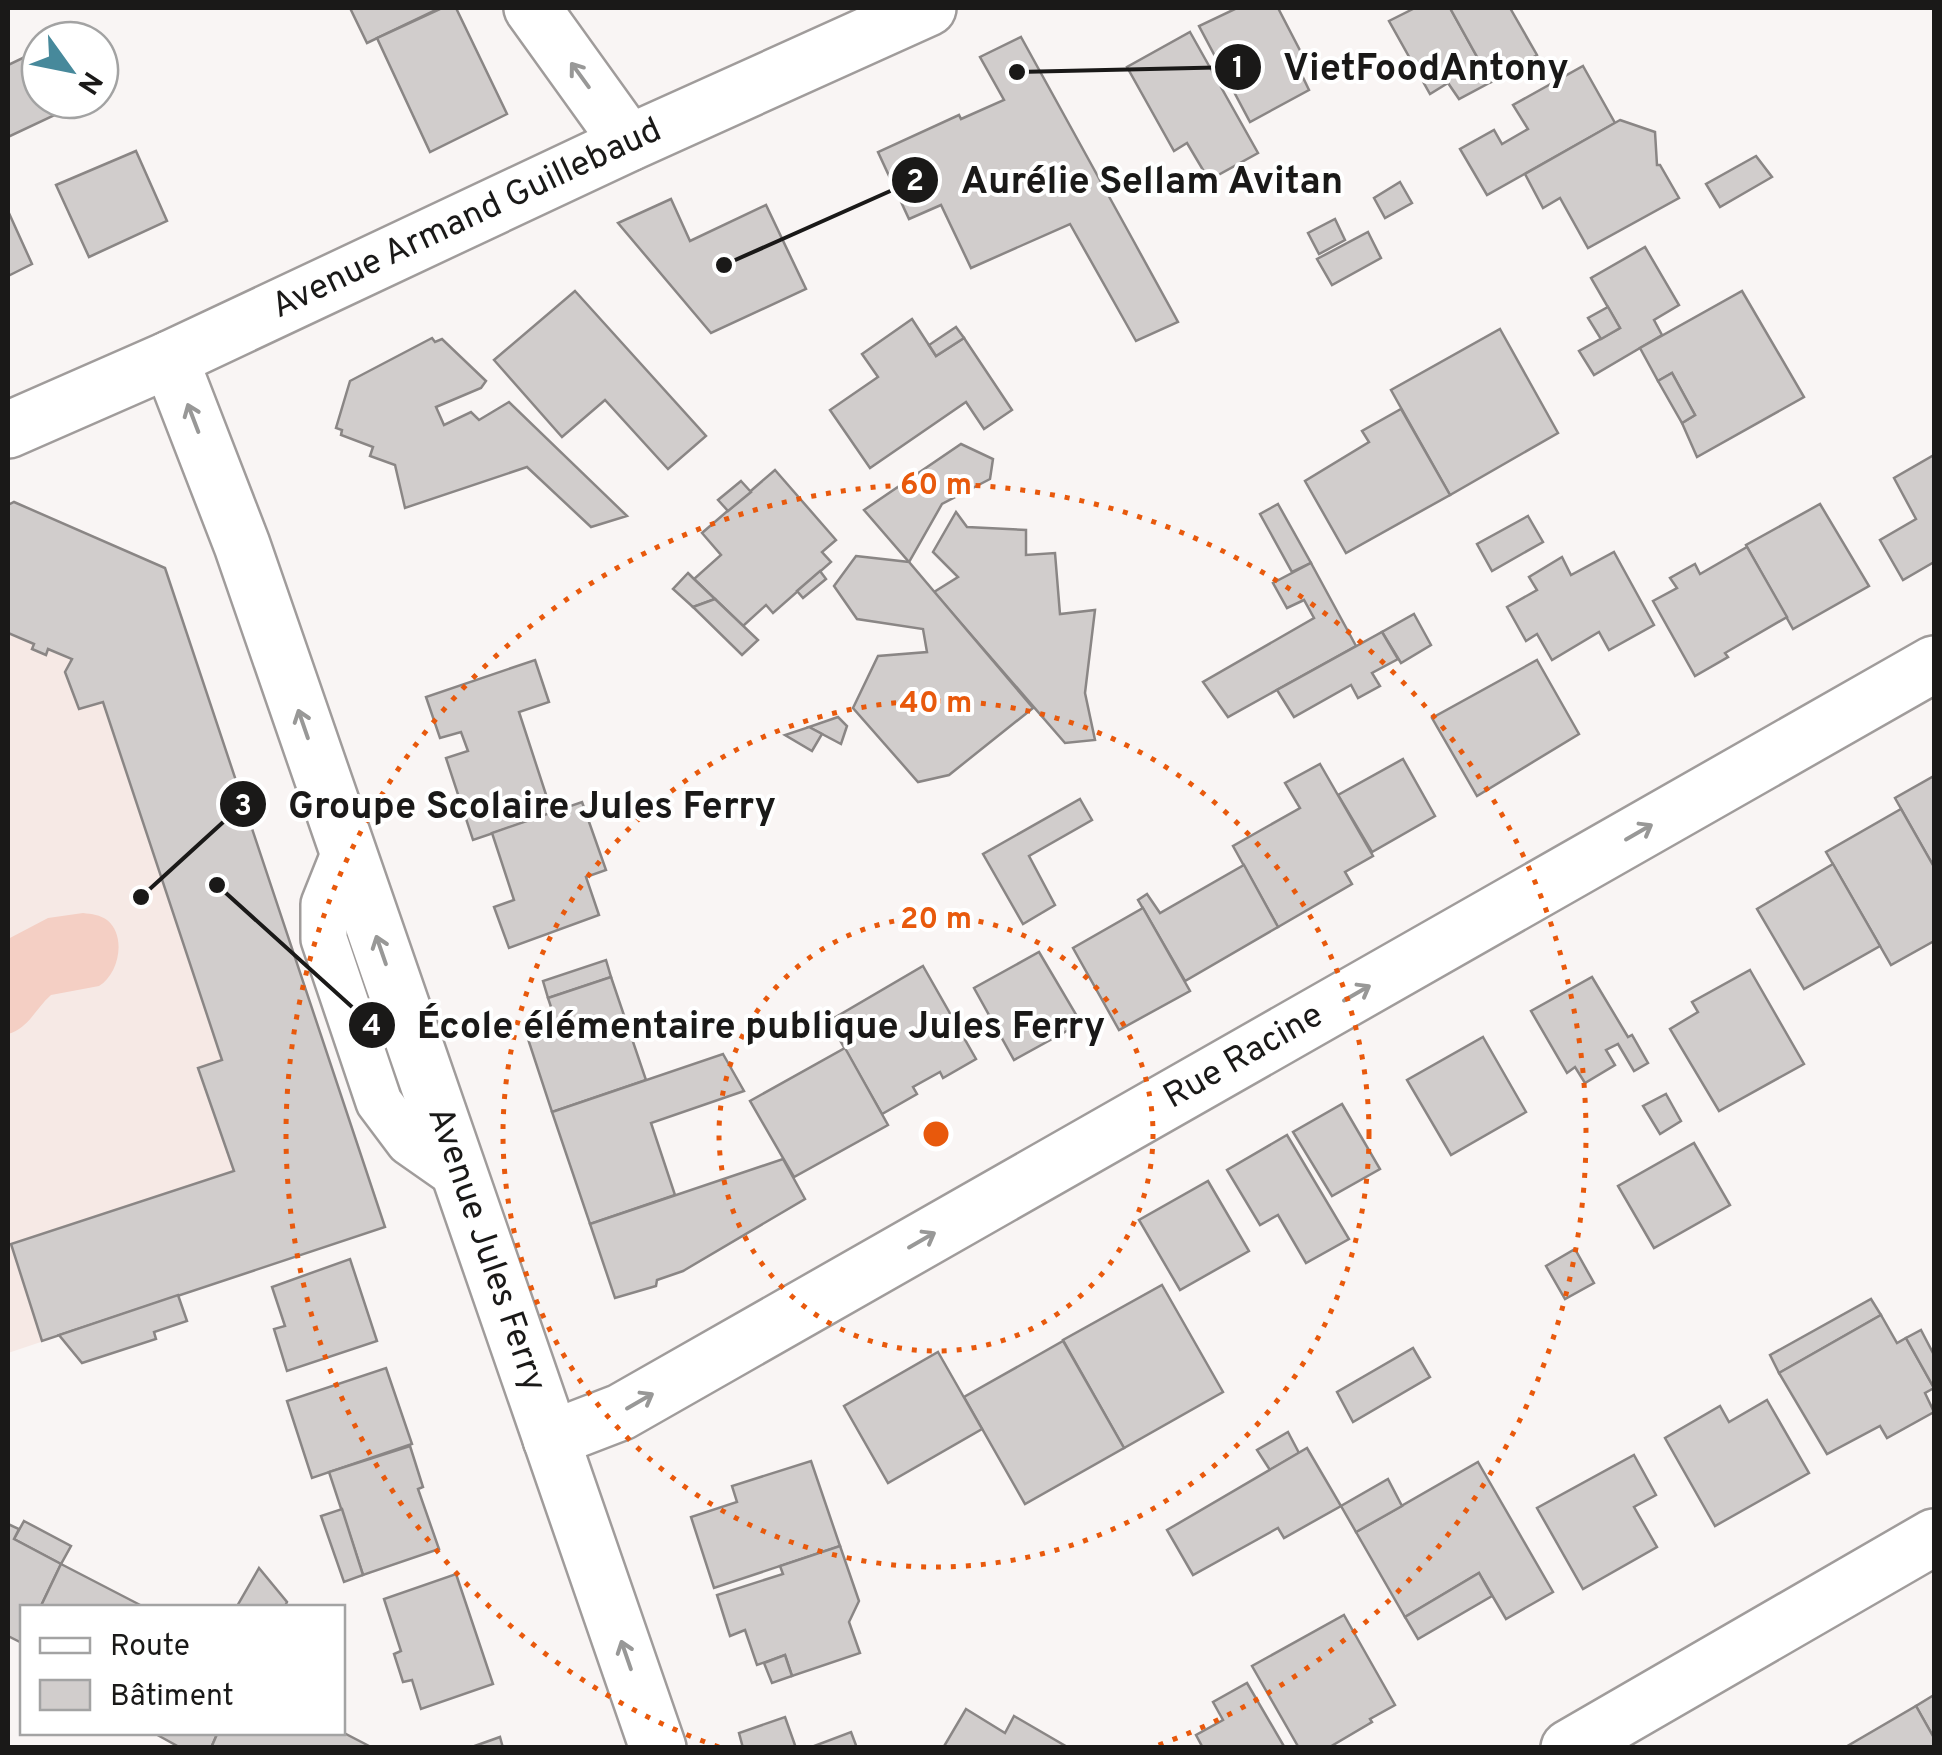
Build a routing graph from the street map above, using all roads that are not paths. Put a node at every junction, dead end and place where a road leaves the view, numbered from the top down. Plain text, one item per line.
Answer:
1 (532, 8) edge
2 (928, 8) edge
3 (629, 144) junction
4 (170, 359) junction
5 (8, 430) edge
6 (1934, 664) edge
7 (550, 1439) junction
8 (1934, 1538) edge
9 (658, 1748) edge
10 (1569, 1748) edge

3 -> 1 street
2 - 3 street, Avenue Armand Guillebaud
3 - 4 street, Avenue Armand Guillebaud
4 - 5 street, Avenue Armand Guillebaud
7 -> 4 street, Avenue Jules Ferry
7 -> 6 street, Rue Racine
9 -> 7 street, Avenue Jules Ferry
8 - 10 street

